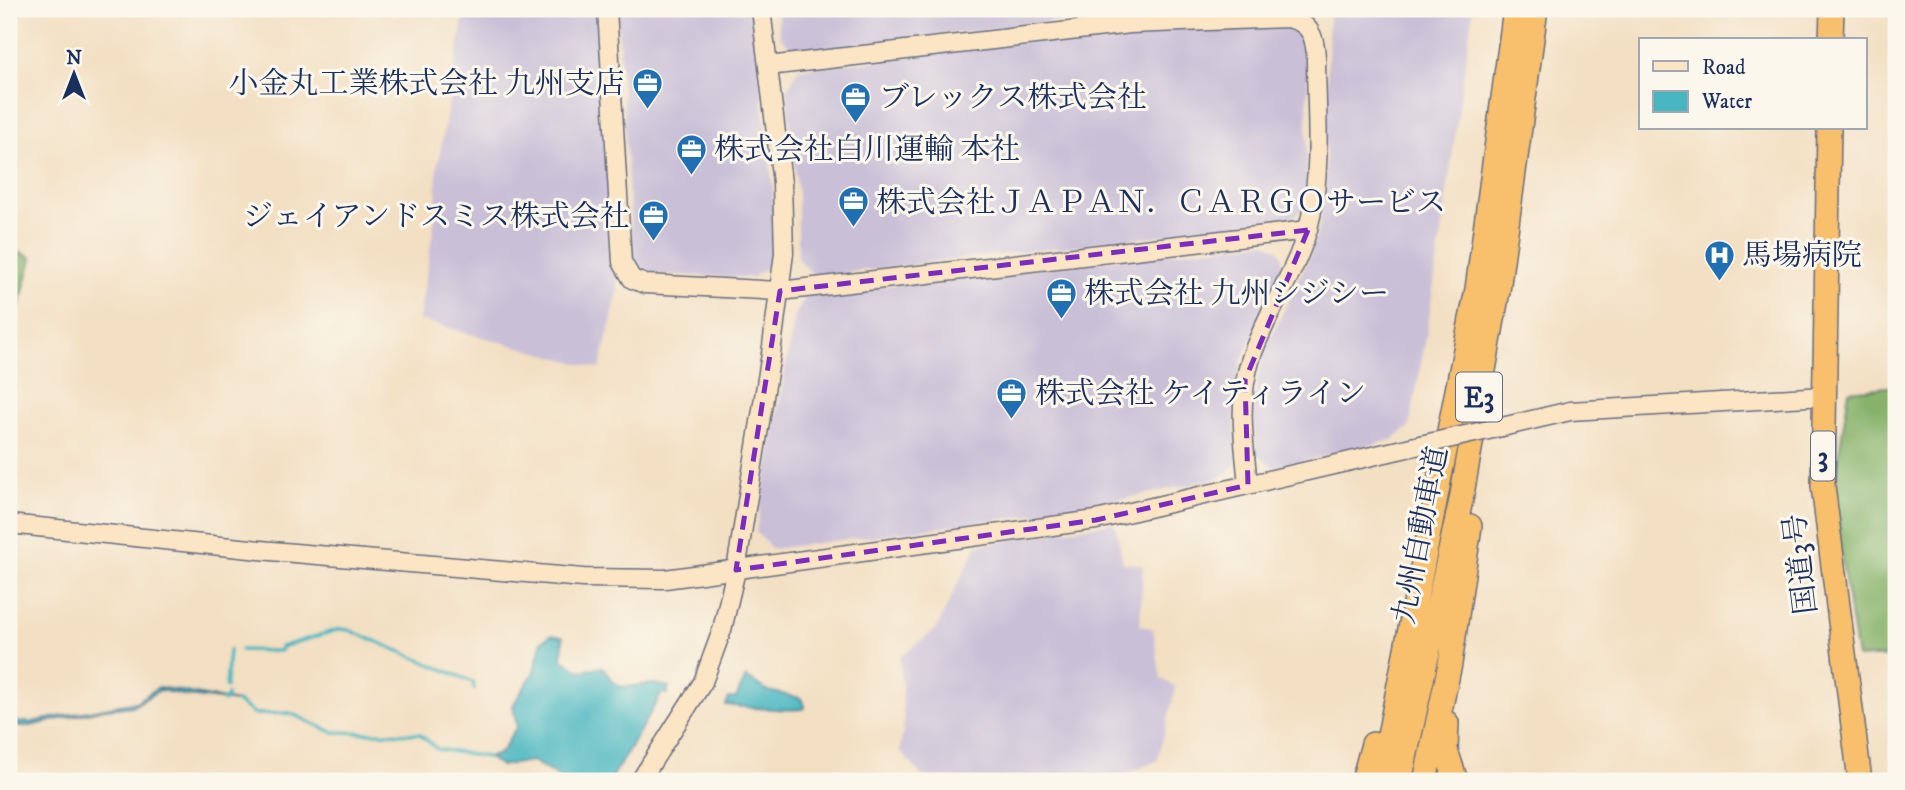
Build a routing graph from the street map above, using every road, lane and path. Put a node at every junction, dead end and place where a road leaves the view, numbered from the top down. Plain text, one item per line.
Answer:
1 (607, 9) edge
2 (761, 9) edge
3 (1515, 9) edge
4 (1536, 9) edge
5 (1832, 9) edge
6 (1129, 16) edge
7 (1831, 38) edge
8 (768, 66) junction
9 (1829, 130) edge
10 (1308, 230) junction
11 (780, 291) junction
12 (1498, 291) junction
13 (1824, 396) junction
14 (1248, 485) junction
15 (9, 524) edge
16 (736, 569) junction
17 (1412, 606) junction
18 (1450, 664) junction
19 (640, 781) edge
20 (1363, 781) edge
21 (1380, 781) edge
22 (1400, 781) edge
23 (1425, 781) edge
24 (1456, 781) edge
25 (1860, 781) edge

1 - 11 street
2 - 8 street
3 - 17 highway, 九州自動車道 / E3
4 - 12 highway, 九州自動車道 / E3
5 - 7 highway
6 - 8 street
6 - 10 street
8 - 11 street
9 - 13 highway, 国道3号 / 3
10 - 11 street
10 - 14 street
11 - 16 street
12 - 18 highway
12 - 22 highway, 九州自動車道 / E3
13 - 14 street, bridge
13 - 25 highway, 国道3号 / 3
14 - 16 street
15 - 16 street
16 - 19 street
17 - 20 highway
17 - 21 highway, 九州自動車道 / E3
18 - 23 highway
18 - 24 highway

